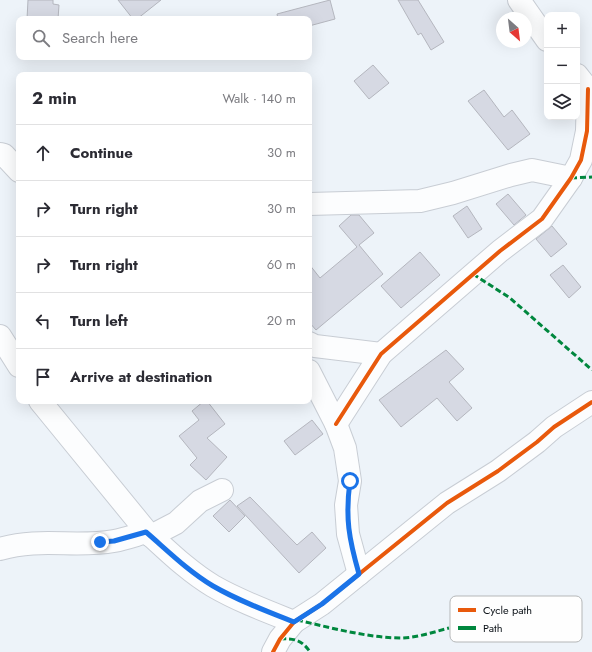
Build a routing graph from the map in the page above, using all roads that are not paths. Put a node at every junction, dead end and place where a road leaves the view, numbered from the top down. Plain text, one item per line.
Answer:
1 (519, 0) edge
2 (544, 36) edge
3 (586, 86) edge
4 (0, 154) edge
5 (16, 168) edge
6 (572, 178) junction
7 (312, 204) edge
8 (0, 336) edge
9 (312, 344) edge
10 (381, 354) junction
11 (16, 361) edge
12 (312, 376) edge
13 (592, 402) edge
14 (42, 404) edge
15 (336, 424) junction
16 (222, 490) dead end
17 (149, 534) junction
18 (0, 549) edge
19 (359, 574) junction
20 (294, 622) junction
21 (273, 652) edge

1 - 2 street
3 - 6 street
4 - 5 street
6 - 7 street
6 - 10 street
8 - 11 street
9 - 10 street
10 - 15 street
12 - 15 street
13 - 19 street
14 - 17 street
15 - 19 street
16 - 17 street
17 - 18 street
17 - 20 street
19 - 20 street
20 - 21 street

